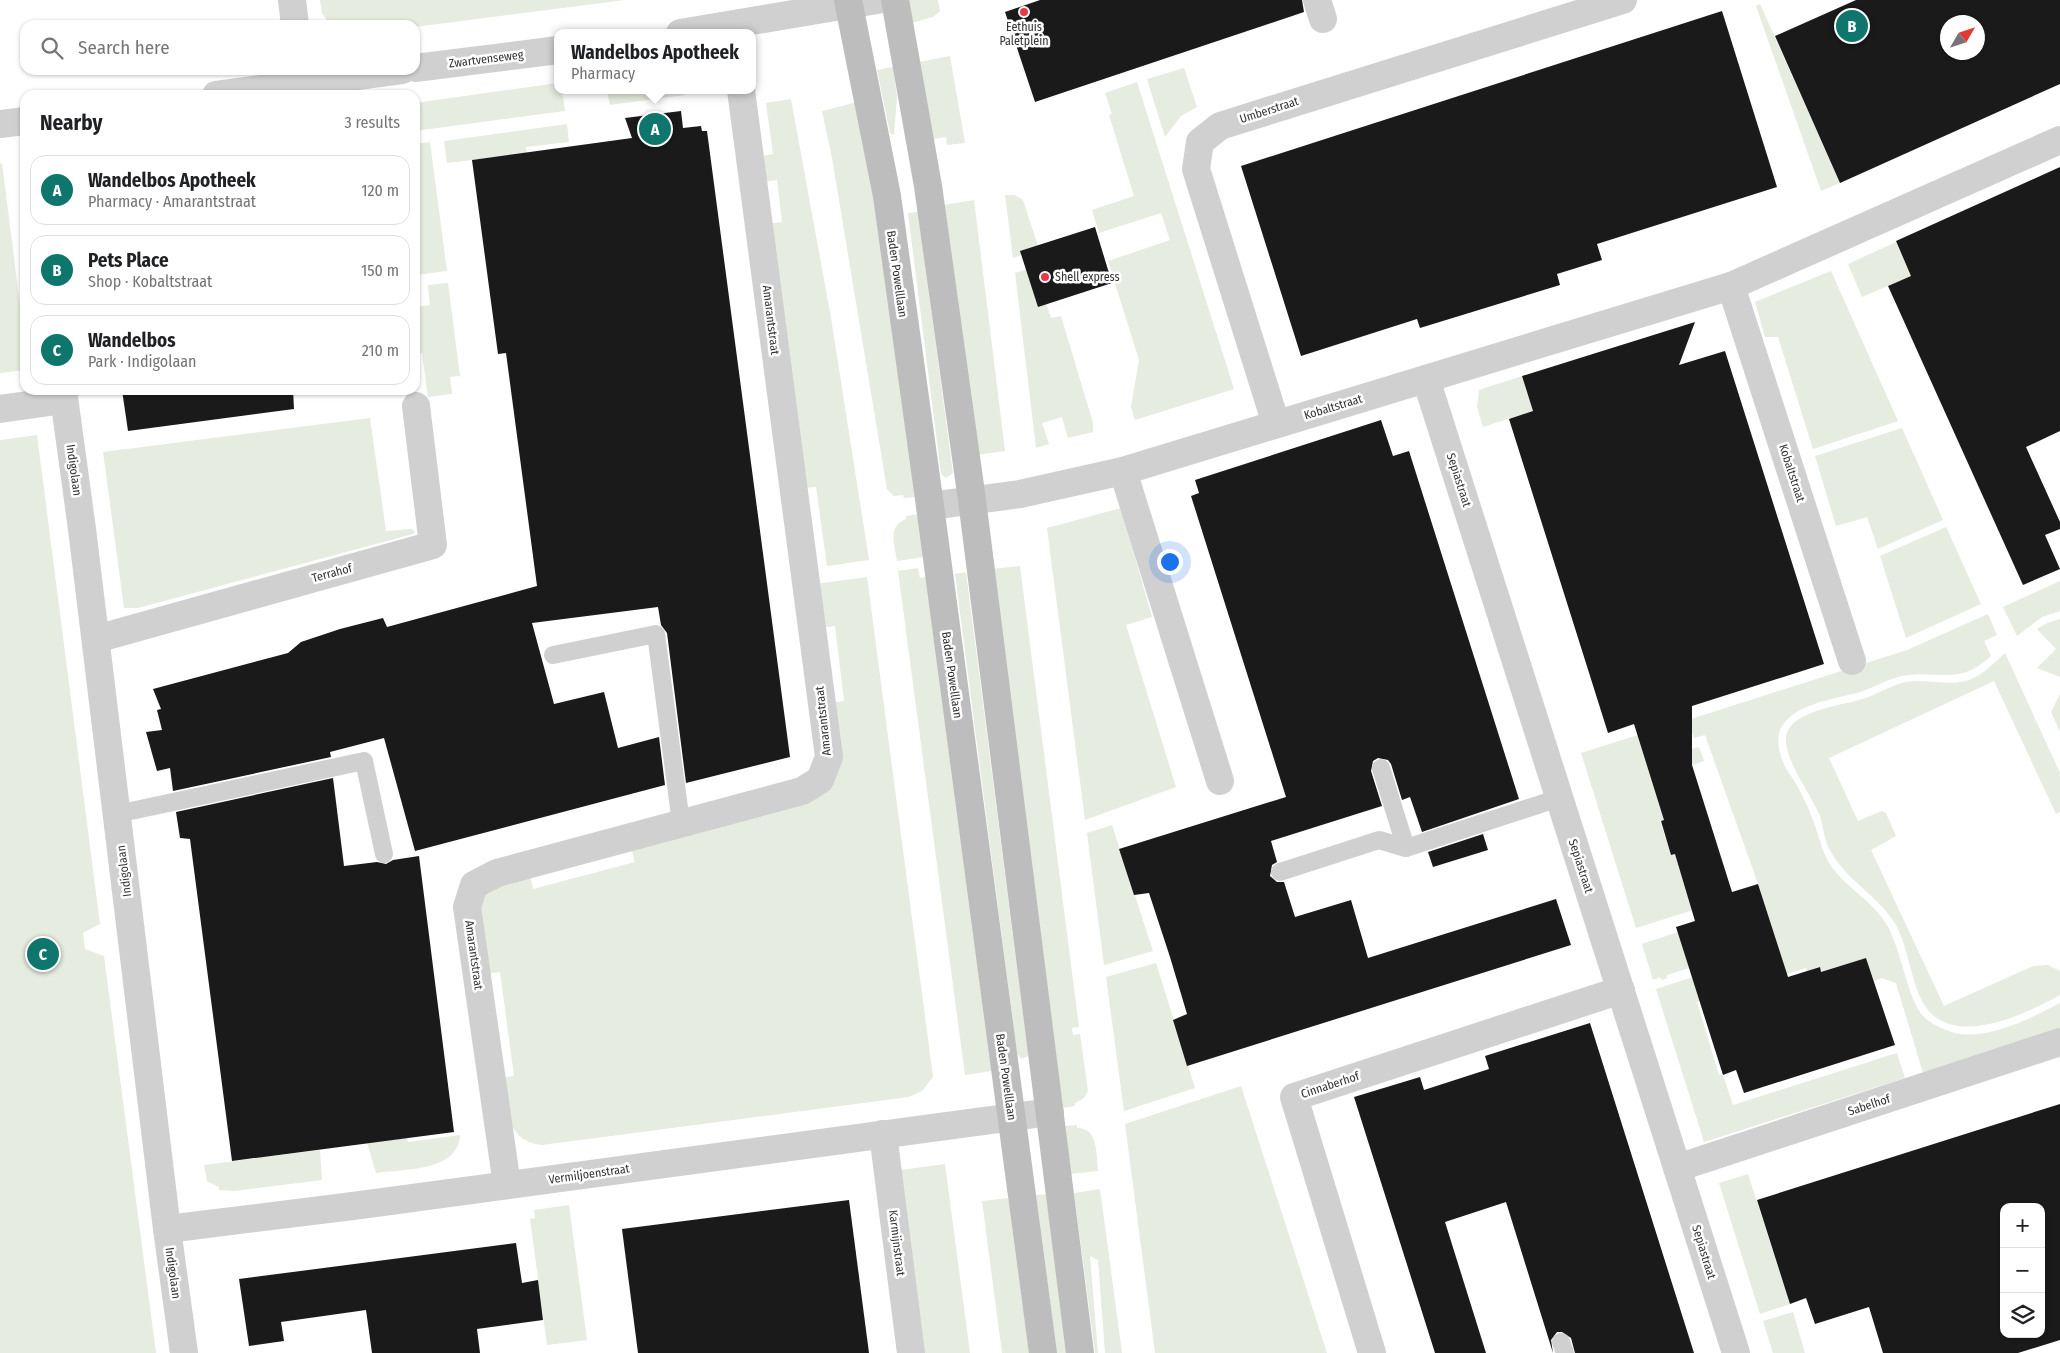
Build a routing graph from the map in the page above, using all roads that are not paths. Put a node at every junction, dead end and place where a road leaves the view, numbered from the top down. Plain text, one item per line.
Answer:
1 (292, 0) edge
2 (877, 0) edge
3 (895, 0) edge
4 (1623, 0) edge
5 (848, 2) edge
6 (294, 20) edge
7 (733, 29) edge
8 (554, 51) edge
9 (420, 67) edge
10 (330, 75) edge
11 (301, 77) edge
12 (240, 90) edge
13 (742, 94) edge
14 (20, 122) edge
15 (0, 124) edge
16 (2060, 140) edge
17 (1731, 286) junction
18 (1426, 379) junction
19 (63, 395) edge
20 (416, 406) dead end
21 (0, 409) edge
22 (1276, 424) junction
23 (1123, 471) junction
24 (972, 500) junction
25 (930, 506) junction
26 (96, 639) junction
27 (553, 655) dead end
28 (1852, 661) dead end
29 (1381, 768) dead end
30 (1220, 781) dead end
31 (1559, 798) junction
32 (117, 814) junction
33 (681, 823) junction
34 (1406, 848) junction
35 (384, 854) dead end
36 (1280, 872) dead end
37 (1621, 990) junction
38 (2060, 1042) edge
39 (1050, 1112) junction
40 (1011, 1117) junction
41 (883, 1134) junction
42 (1677, 1168) junction
43 (507, 1185) junction
44 (167, 1229) junction
45 (184, 1353) edge
46 (911, 1353) edge
47 (1043, 1353) edge
48 (1080, 1353) edge
49 (1372, 1353) edge
50 (1736, 1353) edge

1 - 6 street
2 - 5 street
3 - 24 street
4 - 22 street, Umberstraat
5 - 7 street
5 - 25 street, Baden Powelllaan
8 - 9 street, Zwartvenseweg
10 - 11 street
11 - 12 street
13 - 33 street, Amarantstraat
14 - 15 street
16 - 17 street, Kobaltstraat
17 - 18 street, Kobaltstraat
17 - 28 street, Kobaltstraat
18 - 22 street, Kobaltstraat
18 - 31 street, Sepiastraat
19 - 21 street
19 - 26 street, Indigolaan
20 - 26 street, Terrahof
22 - 23 street, Kobaltstraat
23 - 24 street, Kobaltstraat
23 - 30 street
24 - 25 street, Kobaltstraat
24 - 39 street
25 - 40 street, Baden Powelllaan
26 - 32 street, Indigolaan
27 - 33 lane
29 - 34 lane
31 - 34 lane
31 - 37 street, Sepiastraat
32 - 35 lane
32 - 44 street, Indigolaan
33 - 43 street, Amarantstraat
34 - 36 lane
37 - 42 street, Sepiastraat
37 - 49 street, Cinnaberhof
38 - 42 street, Sabelhof
39 - 40 street, Vermiljoenstraat
39 - 48 street
40 - 41 street, Vermiljoenstraat
40 - 47 street, Baden Powelllaan
41 - 43 street, Vermiljoenstraat
41 - 46 street, Karmijnstraat
42 - 50 street, Sepiastraat
43 - 44 street, Vermiljoenstraat
44 - 45 street, Indigolaan

